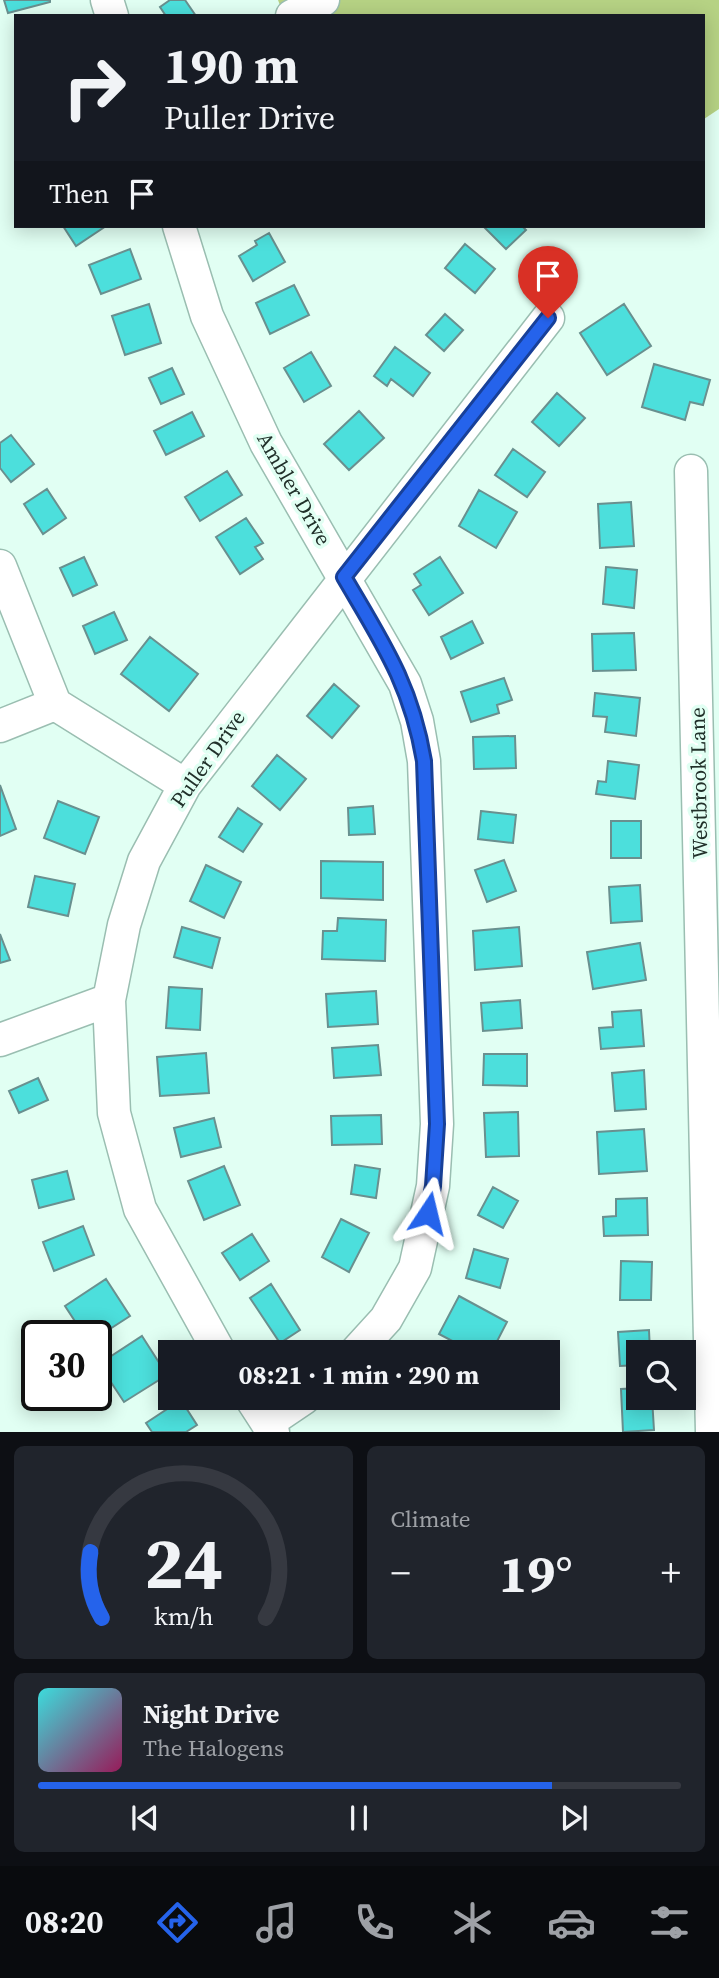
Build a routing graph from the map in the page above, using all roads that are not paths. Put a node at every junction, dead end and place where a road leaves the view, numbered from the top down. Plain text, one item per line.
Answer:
1 (323, 0) edge
2 (296, 14) edge
3 (180, 228) edge
4 (548, 318) dead end
5 (691, 471) dead end
6 (0, 566) edge
7 (344, 577) junction
8 (708, 699) edge
9 (55, 704) junction
10 (0, 726) edge
11 (185, 785) junction
12 (109, 1000) junction
13 (0, 1040) edge
14 (213, 1340) edge
15 (367, 1340) edge
16 (280, 1410) edge
17 (264, 1418) edge
18 (712, 1432) edge

1 - 2 street
3 - 7 street, Ambler Drive
4 - 7 street, Puller Drive
5 - 8 street, Westbrook Lane
6 - 9 street
7 - 11 street, Puller Drive
7 - 15 street, Ambler Drive
8 - 18 street, Westbrook Lane
9 - 10 street
9 - 11 street
11 - 12 street, Puller Drive
12 - 13 street
12 - 14 street, Puller Drive
16 - 17 street

